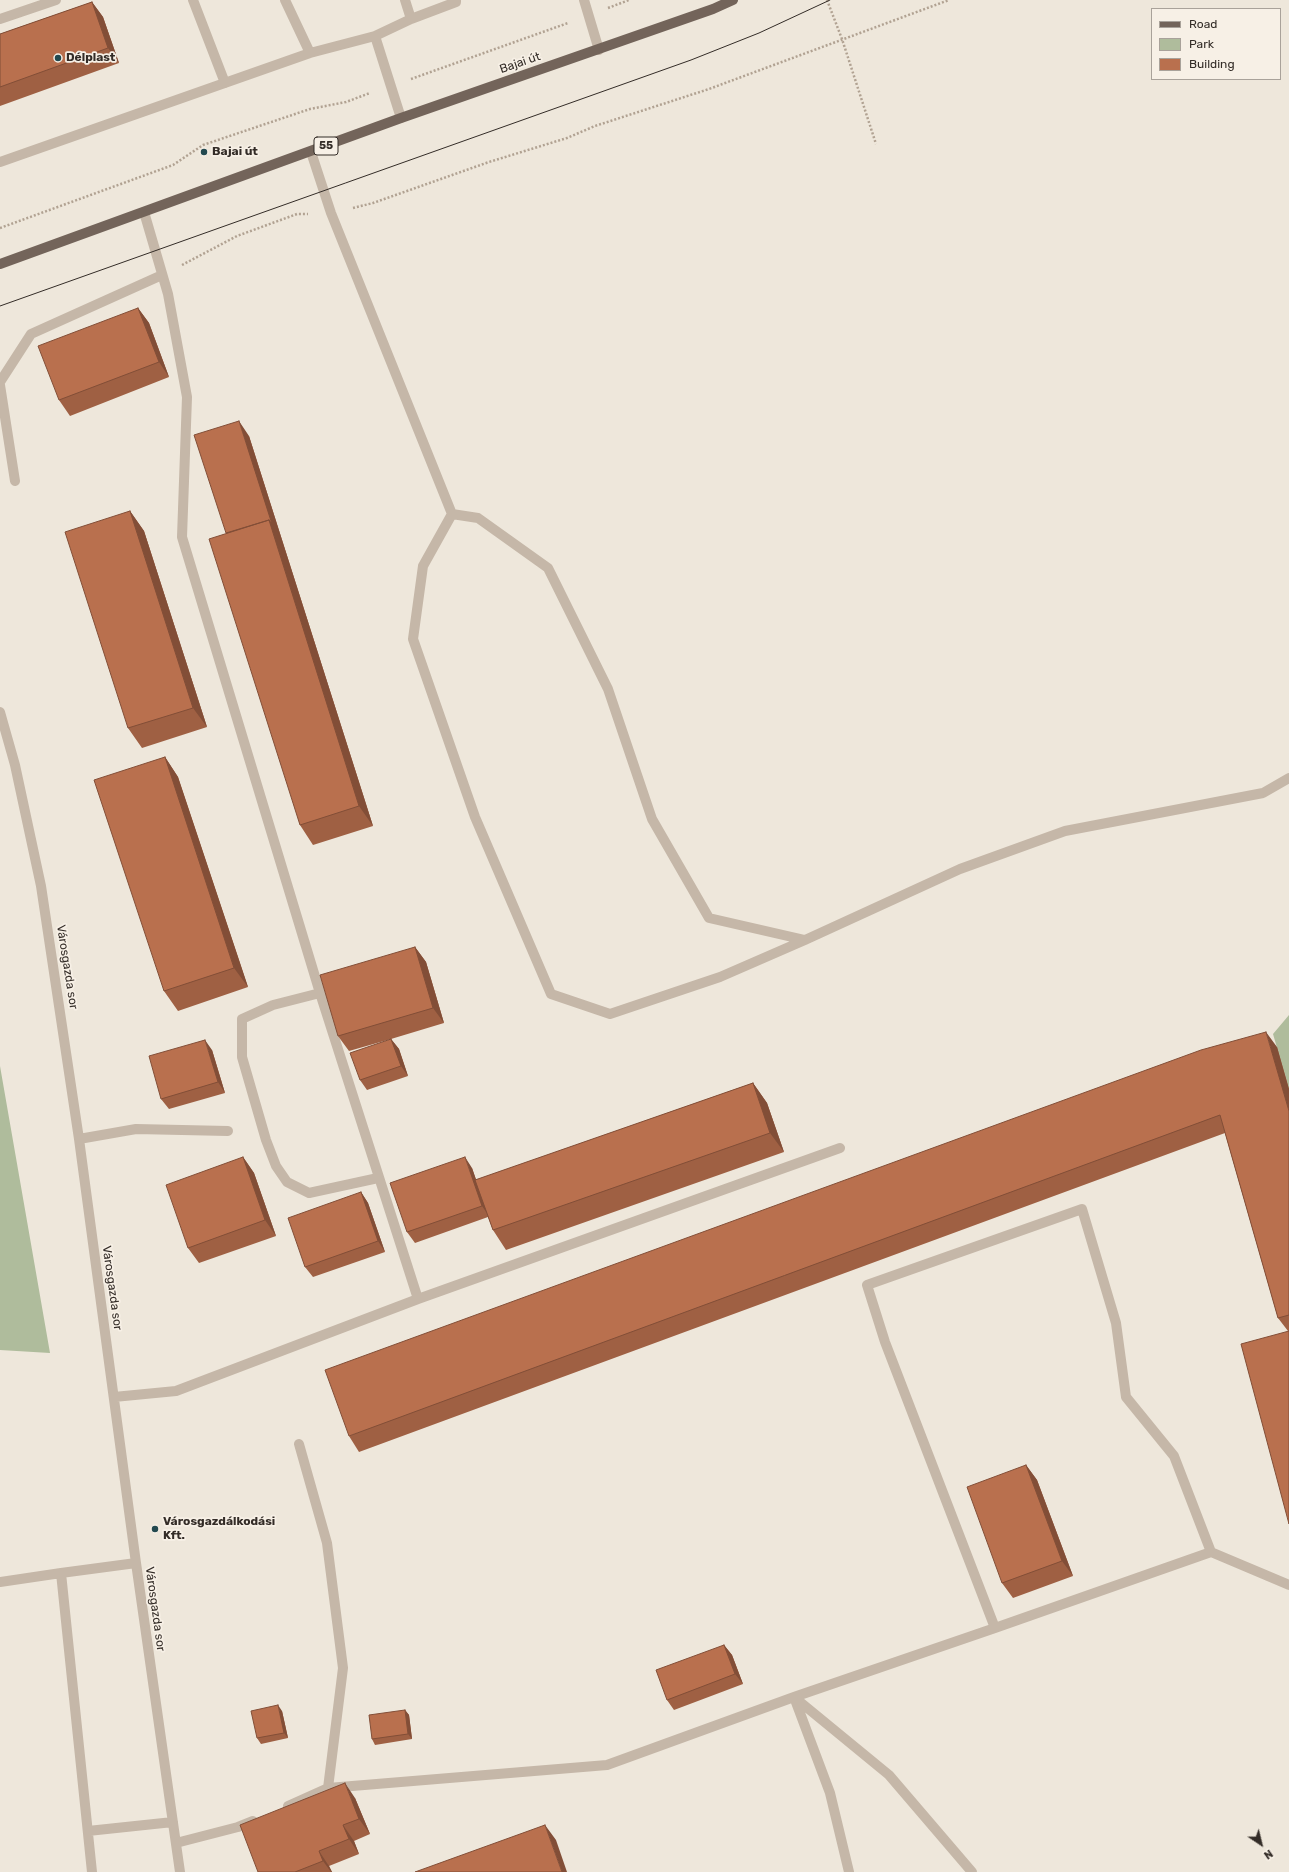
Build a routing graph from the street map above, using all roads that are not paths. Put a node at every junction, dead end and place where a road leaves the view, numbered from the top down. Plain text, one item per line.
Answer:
1 (56, 0) edge
2 (193, 0) edge
3 (285, 0) edge
4 (405, 0) edge
5 (456, 0) edge
6 (584, 0) edge
7 (733, 0) edge
8 (0, 19) edge
9 (411, 19) junction
10 (375, 36) junction
11 (599, 50) junction
12 (310, 53) junction
13 (225, 83) junction
14 (401, 118) junction
15 (311, 152) junction
16 (0, 162) edge
17 (144, 212) junction
18 (0, 264) edge
19 (162, 275) junction
20 (0, 383) edge
21 (15, 481) dead end
22 (452, 514) junction
23 (0, 712) edge
24 (1289, 778) edge
25 (805, 940) junction
26 (320, 993) junction
27 (228, 1131) dead end
28 (79, 1139) junction
29 (840, 1148) dead end
30 (378, 1178) junction
31 (418, 1299) junction
32 (114, 1397) junction
33 (299, 1444) dead end
34 (1211, 1552) junction
35 (136, 1563) junction
36 (61, 1573) junction
37 (0, 1582) edge
38 (1289, 1586) edge
39 (996, 1628) junction
40 (794, 1697) junction
41 (328, 1788) junction
42 (278, 1810) edge
43 (264, 1816) edge
44 (173, 1822) junction
45 (88, 1831) junction
46 (176, 1843) junction
47 (92, 1872) edge
48 (180, 1872) edge
49 (849, 1872) edge
50 (972, 1872) edge

1 - 8 street
2 - 13 street
3 - 12 street
4 - 9 street
5 - 9 street
6 - 11 street
7 - 11 main road, Bajai út / 55
9 - 10 street
10 - 12 street
10 - 14 street
11 - 14 main road, Bajai út / 55
12 - 13 street
13 - 16 street
14 - 15 main road, Bajai út / 55
15 - 17 main road, Bajai út / 55
15 - 22 street
17 - 18 main road, Bajai út / 55
17 - 19 street
19 - 20 street
19 - 26 street
20 - 21 street
22 - 25 street
22 - 25 street
23 - 28 street, Városgazda sor
24 - 25 street
26 - 30 street
26 - 30 street
27 - 28 street
28 - 32 street, Városgazda sor
29 - 31 street
30 - 31 street
31 - 32 street
32 - 35 street, Városgazda sor
33 - 41 street
34 - 38 street
34 - 39 street
34 - 39 street
35 - 36 street
35 - 44 street, Városgazda sor
36 - 37 street
36 - 45 street
39 - 40 street
40 - 41 street
40 - 49 street
40 - 50 street
41 - 42 street
43 - 46 street
44 - 45 street
44 - 46 street, Városgazda sor
45 - 47 street
46 - 48 street, Városgazda sor

